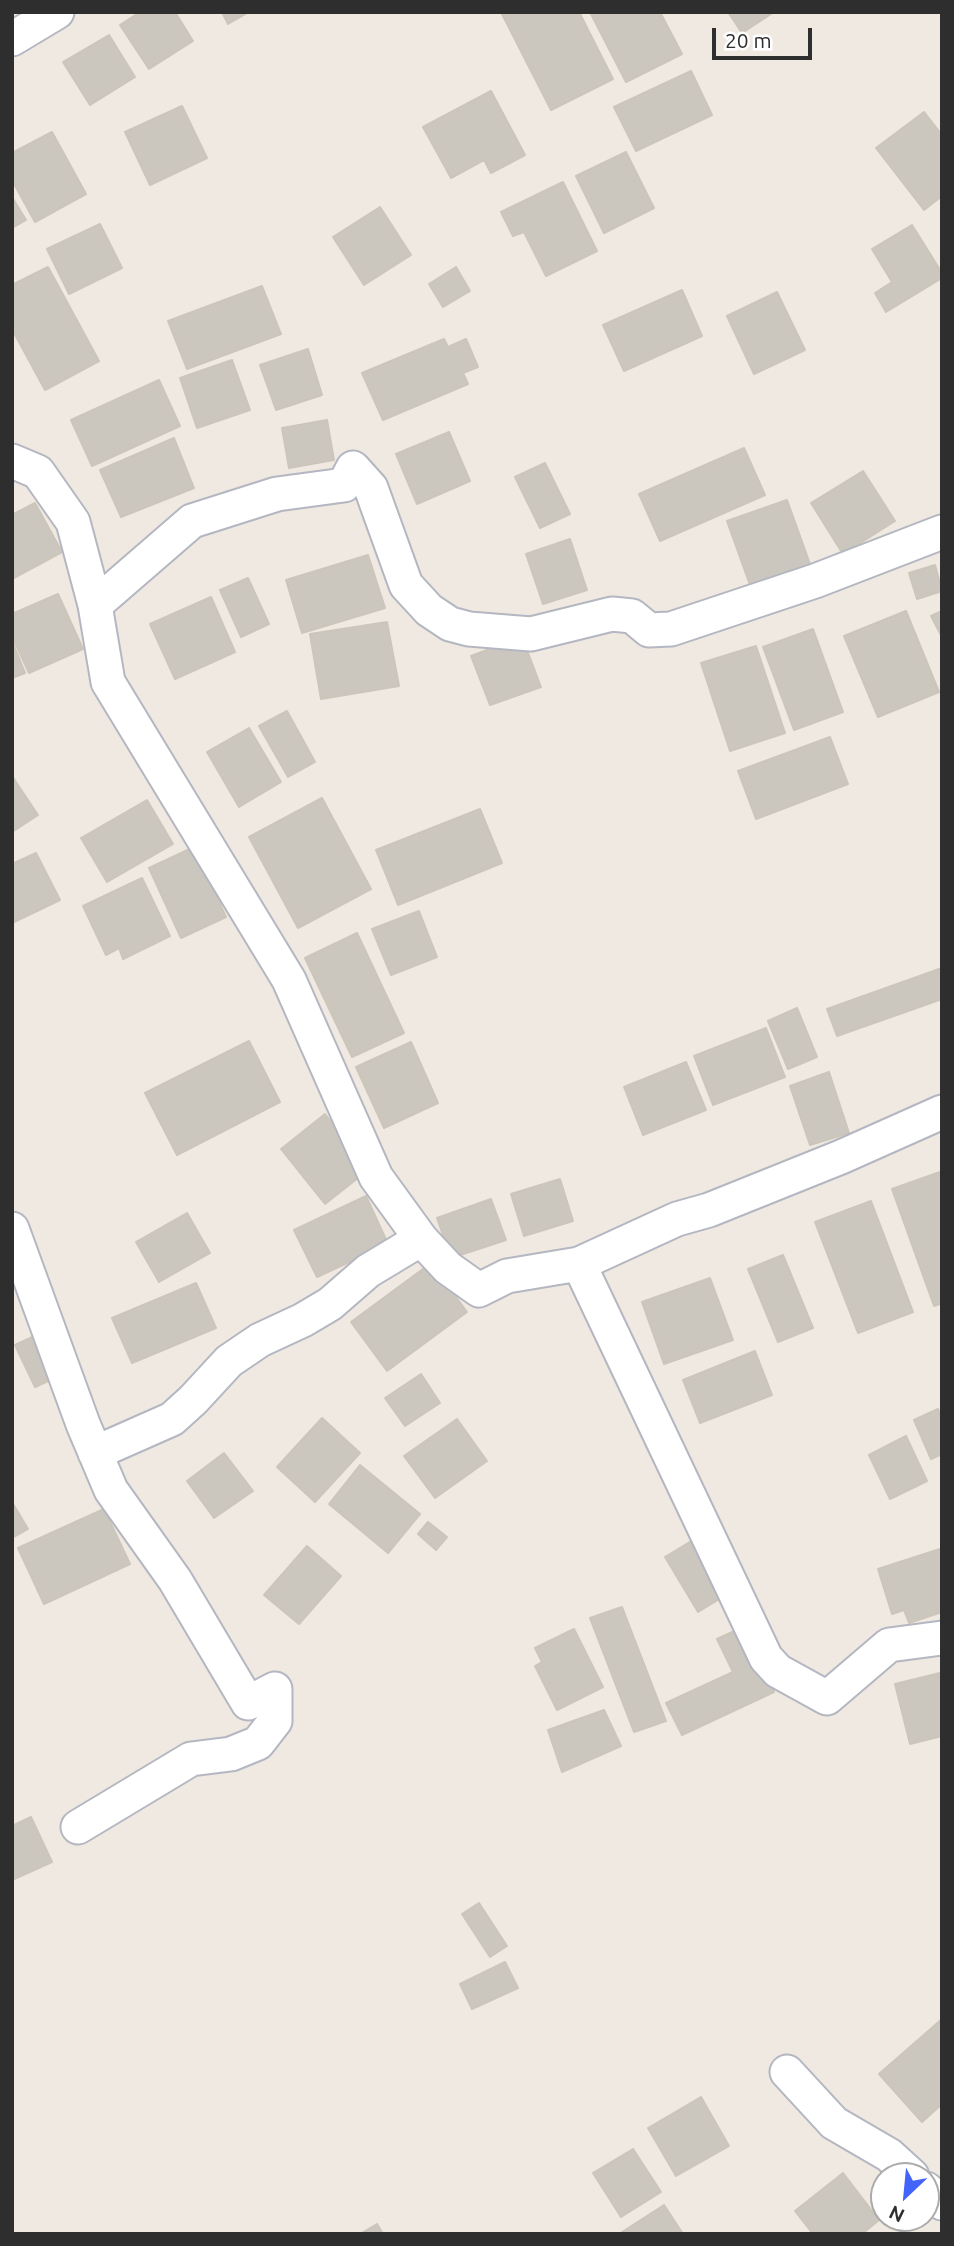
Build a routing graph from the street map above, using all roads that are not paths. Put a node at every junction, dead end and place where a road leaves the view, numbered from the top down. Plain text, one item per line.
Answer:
1 (57, 12) edge
2 (12, 39) edge
3 (12, 461) edge
4 (942, 532) edge
5 (95, 606) junction
6 (942, 1112) edge
7 (12, 1230) edge
8 (421, 1239) junction
9 (579, 1264) junction
10 (95, 1453) junction
11 (942, 1638) edge
12 (78, 1827) dead end
13 (787, 2072) dead end
14 (896, 2162) edge

1 - 2 street
3 - 5 street
4 - 5 street
5 - 8 street
6 - 9 street
7 - 10 street
8 - 9 street
8 - 10 street
9 - 11 street
10 - 12 street
13 - 14 street

